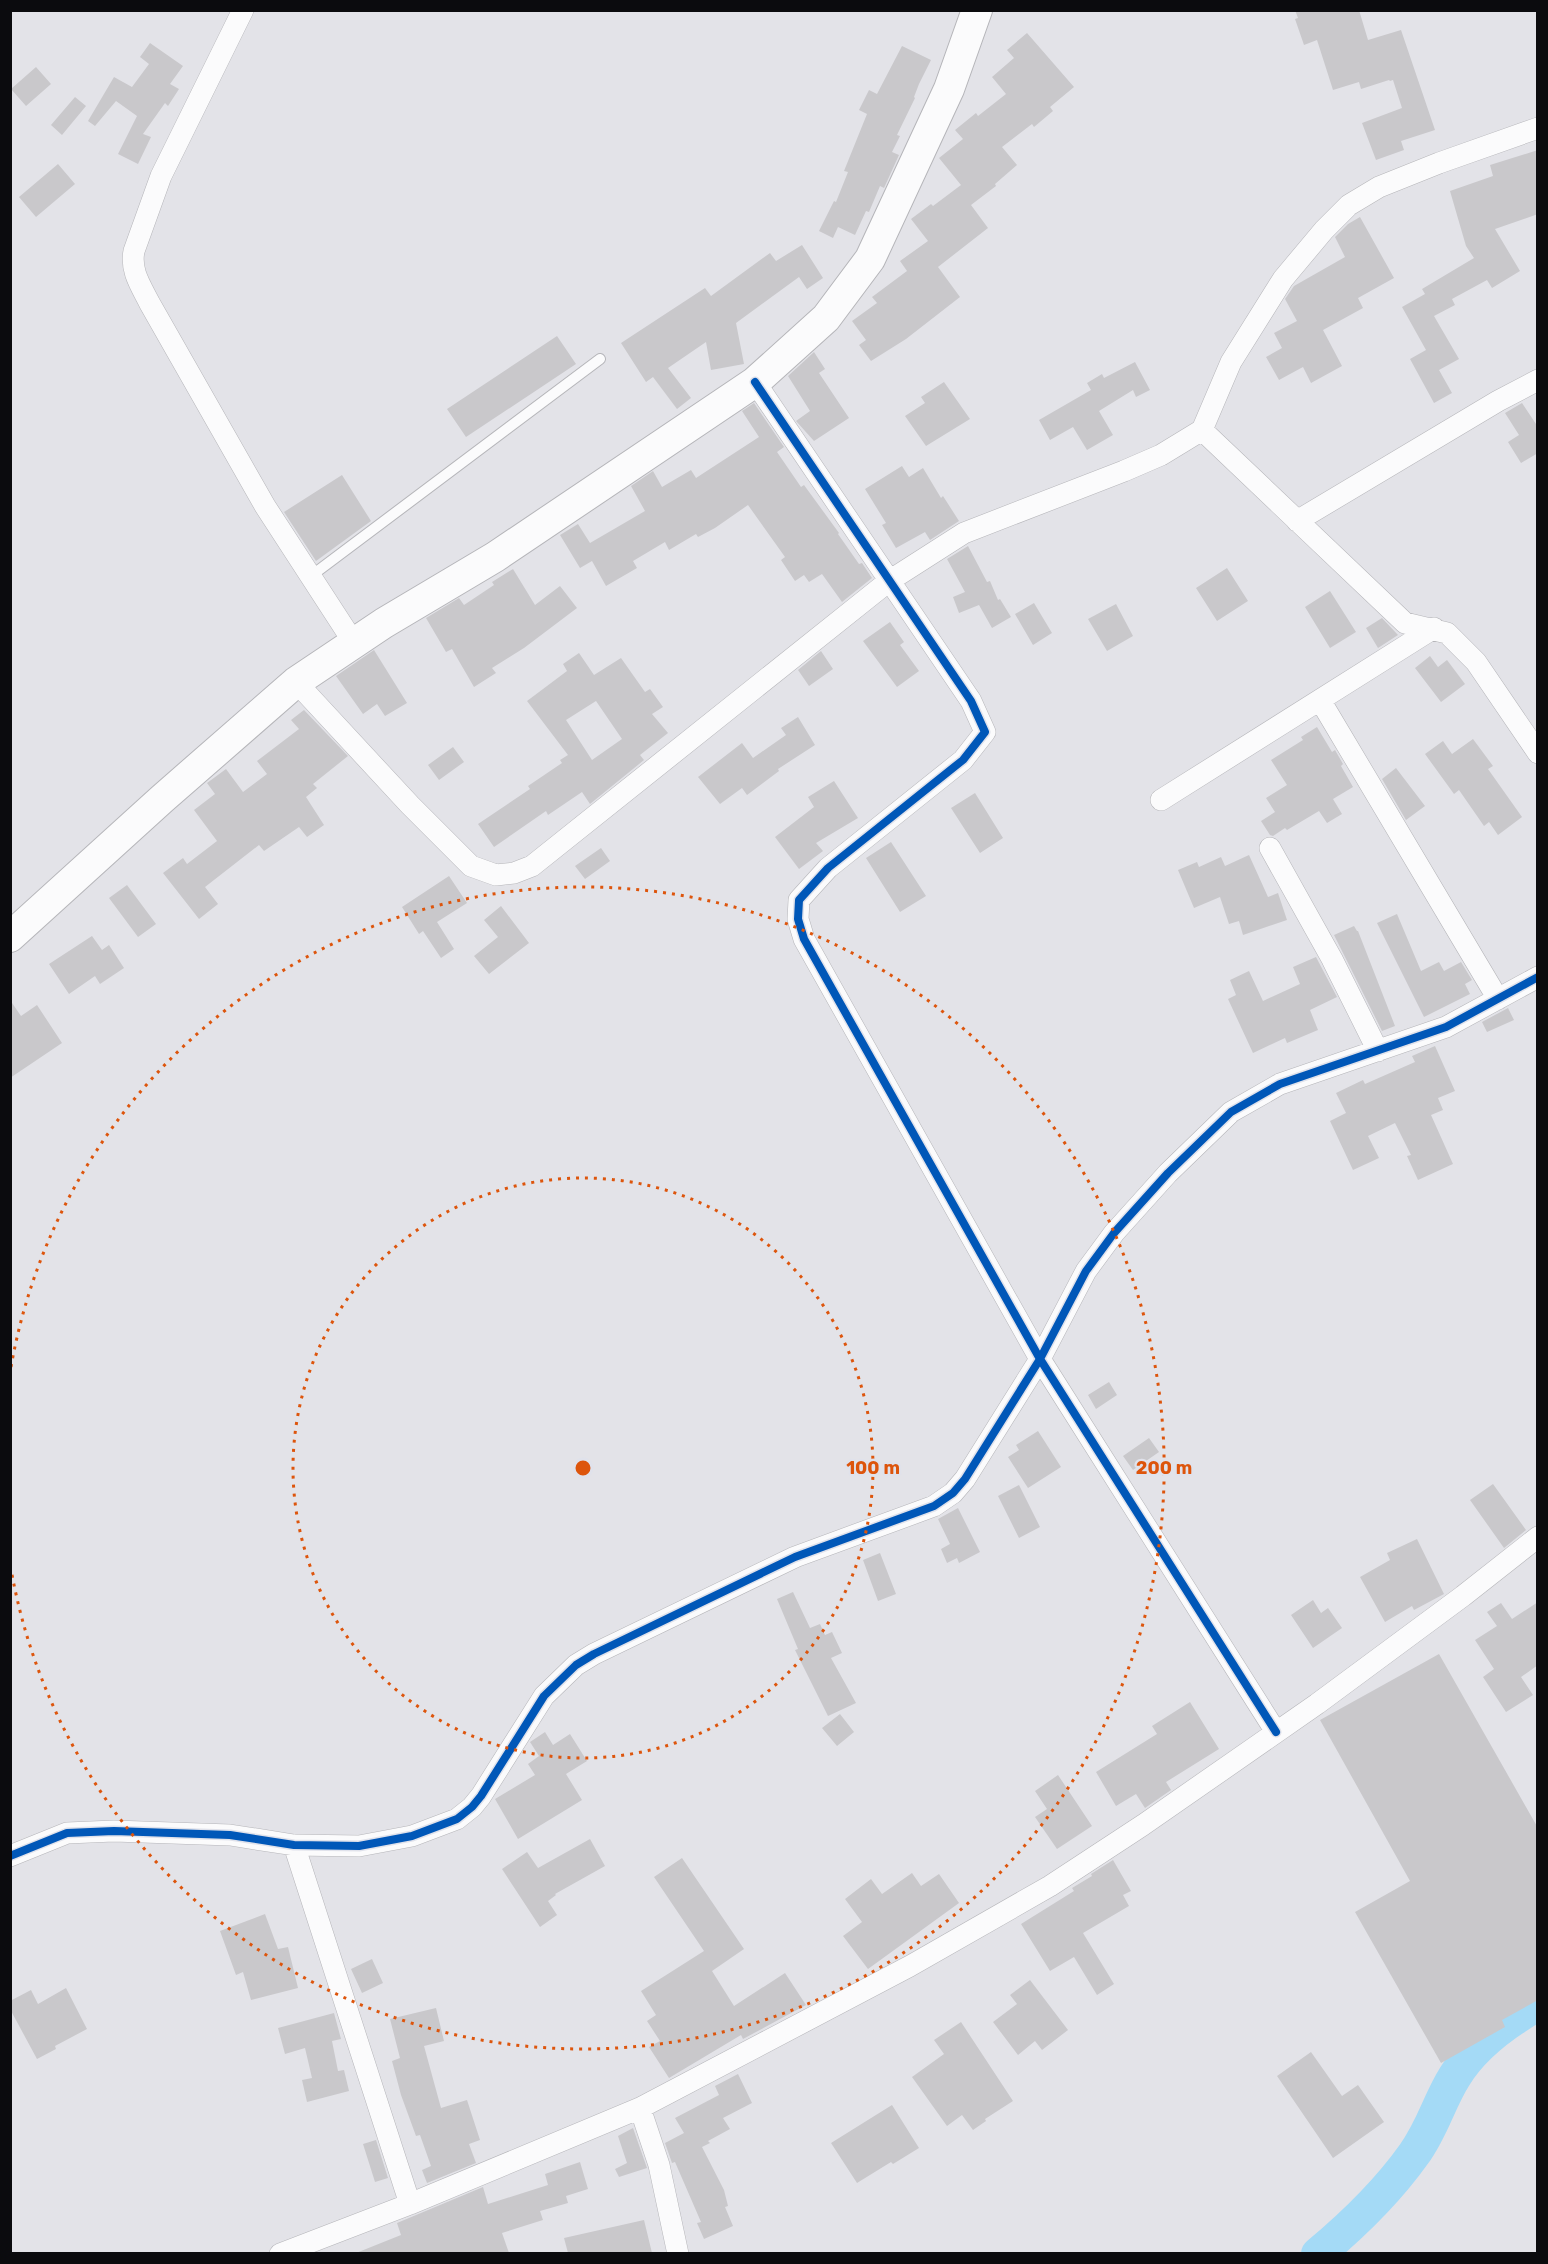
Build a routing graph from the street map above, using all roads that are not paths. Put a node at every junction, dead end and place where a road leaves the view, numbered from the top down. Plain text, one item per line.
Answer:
1 (243, 10) edge
2 (977, 10) edge
3 (1538, 128) edge
4 (600, 359) dead end
5 (1538, 380) edge
6 (755, 382) junction
7 (1202, 429) junction
8 (1298, 521) junction
9 (311, 576) junction
10 (889, 581) junction
11 (1434, 628) junction
12 (354, 643) junction
13 (296, 682) junction
14 (1320, 700) junction
15 (1534, 741) edge
16 (1161, 800) dead end
17 (1270, 848) dead end
18 (10, 937) edge
19 (1538, 977) edge
20 (1498, 999) junction
21 (1378, 1051) junction
22 (1040, 1359) junction
23 (1538, 1536) edge
24 (1276, 1732) junction
25 (294, 1845) junction
26 (10, 1856) edge
27 (640, 2108) junction
28 (410, 2204) junction
29 (280, 2253) edge
30 (678, 2253) edge

1 - 9 street
2 - 6 street
3 - 7 street
4 - 9 lane
5 - 8 street
6 - 10 street
6 - 12 street
7 - 8 street
7 - 10 street
8 - 11 street
9 - 12 street
10 - 13 street
10 - 22 street
11 - 14 street
11 - 15 street
12 - 13 street
13 - 18 street
14 - 16 street
14 - 20 street
17 - 21 street
19 - 20 street
20 - 21 street
21 - 22 street
22 - 24 street
22 - 25 street
23 - 24 street
24 - 27 street
25 - 26 street
25 - 28 street
27 - 28 street
27 - 30 street
28 - 29 street

